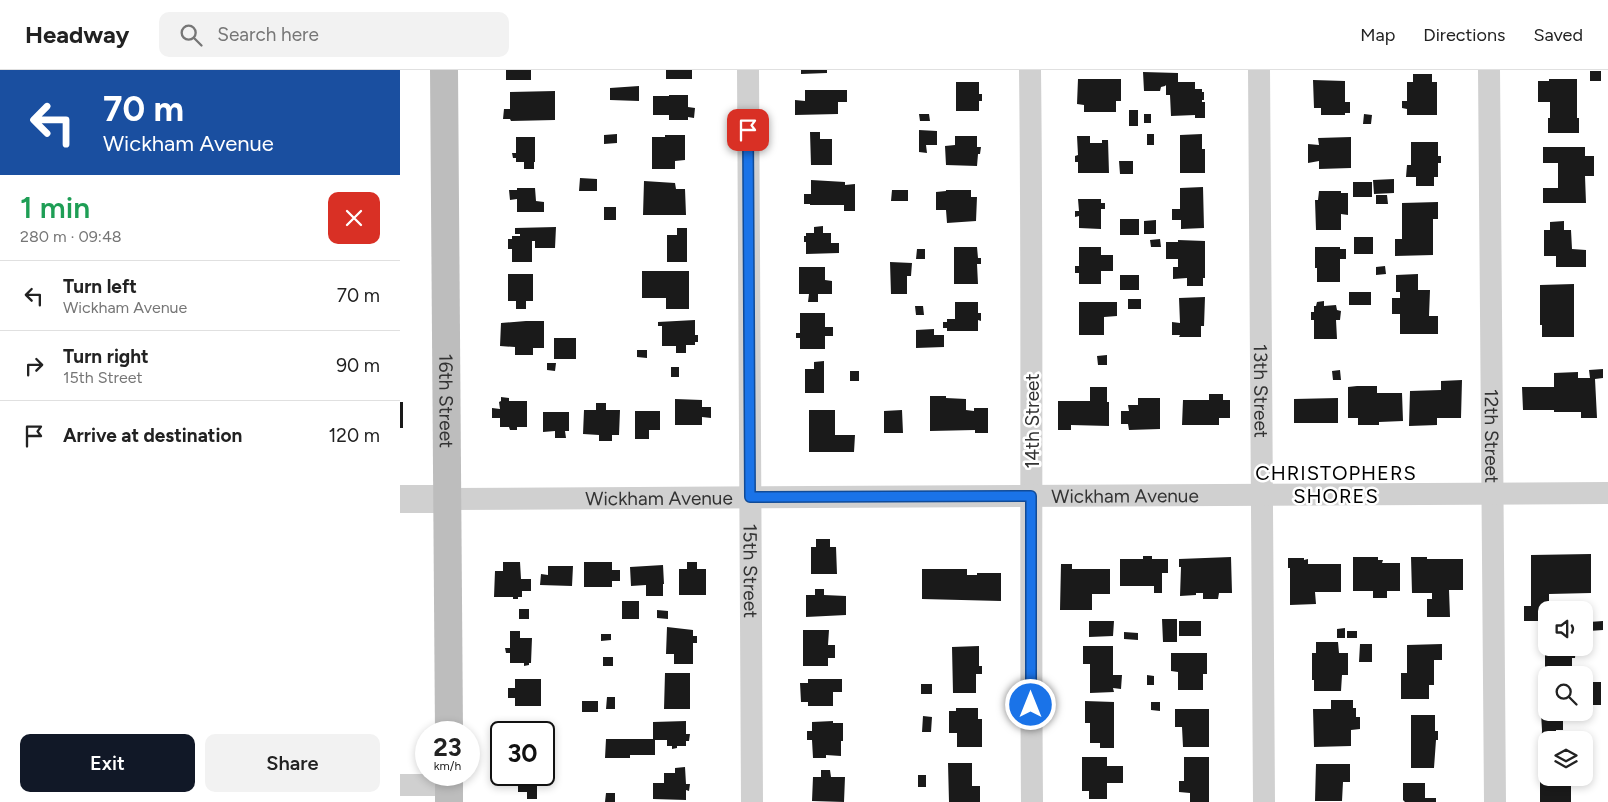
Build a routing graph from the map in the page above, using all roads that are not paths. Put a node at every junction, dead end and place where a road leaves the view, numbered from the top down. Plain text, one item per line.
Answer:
1 (444, 70) edge
2 (748, 70) edge
3 (1030, 70) edge
4 (1260, 70) edge
5 (1489, 70) edge
6 (1608, 493) edge
7 (1492, 494) junction
8 (1262, 495) junction
9 (1031, 496) junction
10 (750, 497) junction
11 (400, 499) edge
12 (447, 499) junction
13 (448, 721) edge
14 (400, 785) edge
15 (449, 787) edge
16 (752, 802) edge
17 (1032, 802) edge
18 (1264, 802) edge
19 (1495, 802) edge

1 - 12 main road, 16th Street
2 - 10 street, 15th Street
3 - 9 street, 14th Street
4 - 8 street, 13th Street
5 - 7 street, 12th Street
6 - 7 street, Wickham Avenue
7 - 8 street, Wickham Avenue
7 - 19 street, 12th Street
8 - 9 street, Wickham Avenue
8 - 18 street, 13th Street
9 - 10 street, Wickham Avenue
9 - 17 street, 14th Street
10 - 12 street, Wickham Avenue
10 - 16 street, 15th Street
11 - 12 street, Wickham Avenue
12 - 13 main road, 16th Street
14 - 15 street

